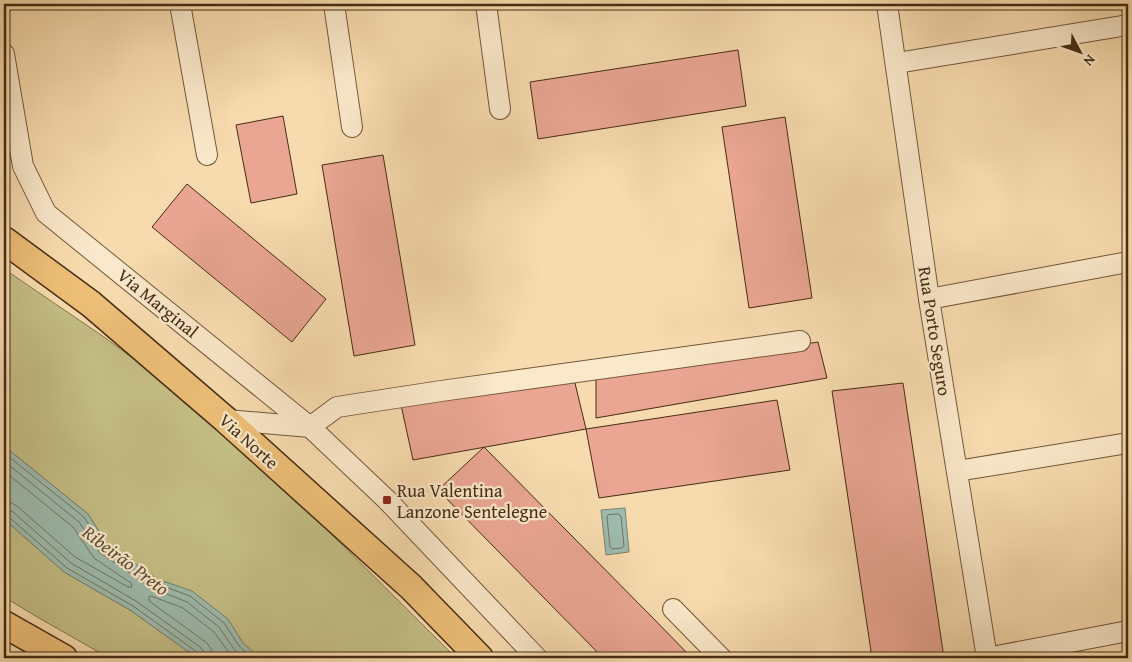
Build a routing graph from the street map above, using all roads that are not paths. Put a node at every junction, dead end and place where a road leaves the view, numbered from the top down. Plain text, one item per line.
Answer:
1 (180, 4) edge
2 (334, 4) edge
3 (486, 4) edge
4 (888, 4) edge
5 (1128, 25) edge
6 (4, 54) edge
7 (896, 63) junction
8 (500, 109) dead end
9 (352, 127) dead end
10 (207, 155) dead end
11 (4, 240) edge
12 (1128, 262) edge
13 (929, 299) junction
14 (800, 341) dead end
15 (226, 420) junction
16 (310, 426) junction
17 (1128, 443) edge
18 (957, 471) junction
19 (673, 609) dead end
20 (4, 624) edge
21 (1128, 631) edge
22 (64, 658) edge
23 (480, 658) edge
24 (537, 658) edge
25 (721, 658) edge
26 (987, 658) edge

1 - 10 street
2 - 9 street
3 - 8 street
4 - 7 street, Rua Porto Seguro
5 - 7 street
6 - 16 street, Via Marginal
7 - 13 street, Rua Porto Seguro
11 - 15 main road, Via Norte
12 - 13 street
13 - 18 street, Rua Porto Seguro
14 - 16 street
15 - 16 street
15 - 23 main road, Via Norte
16 - 24 street
17 - 18 street
18 - 26 street, Rua Porto Seguro
19 - 25 street
20 - 22 main road
21 - 26 street

